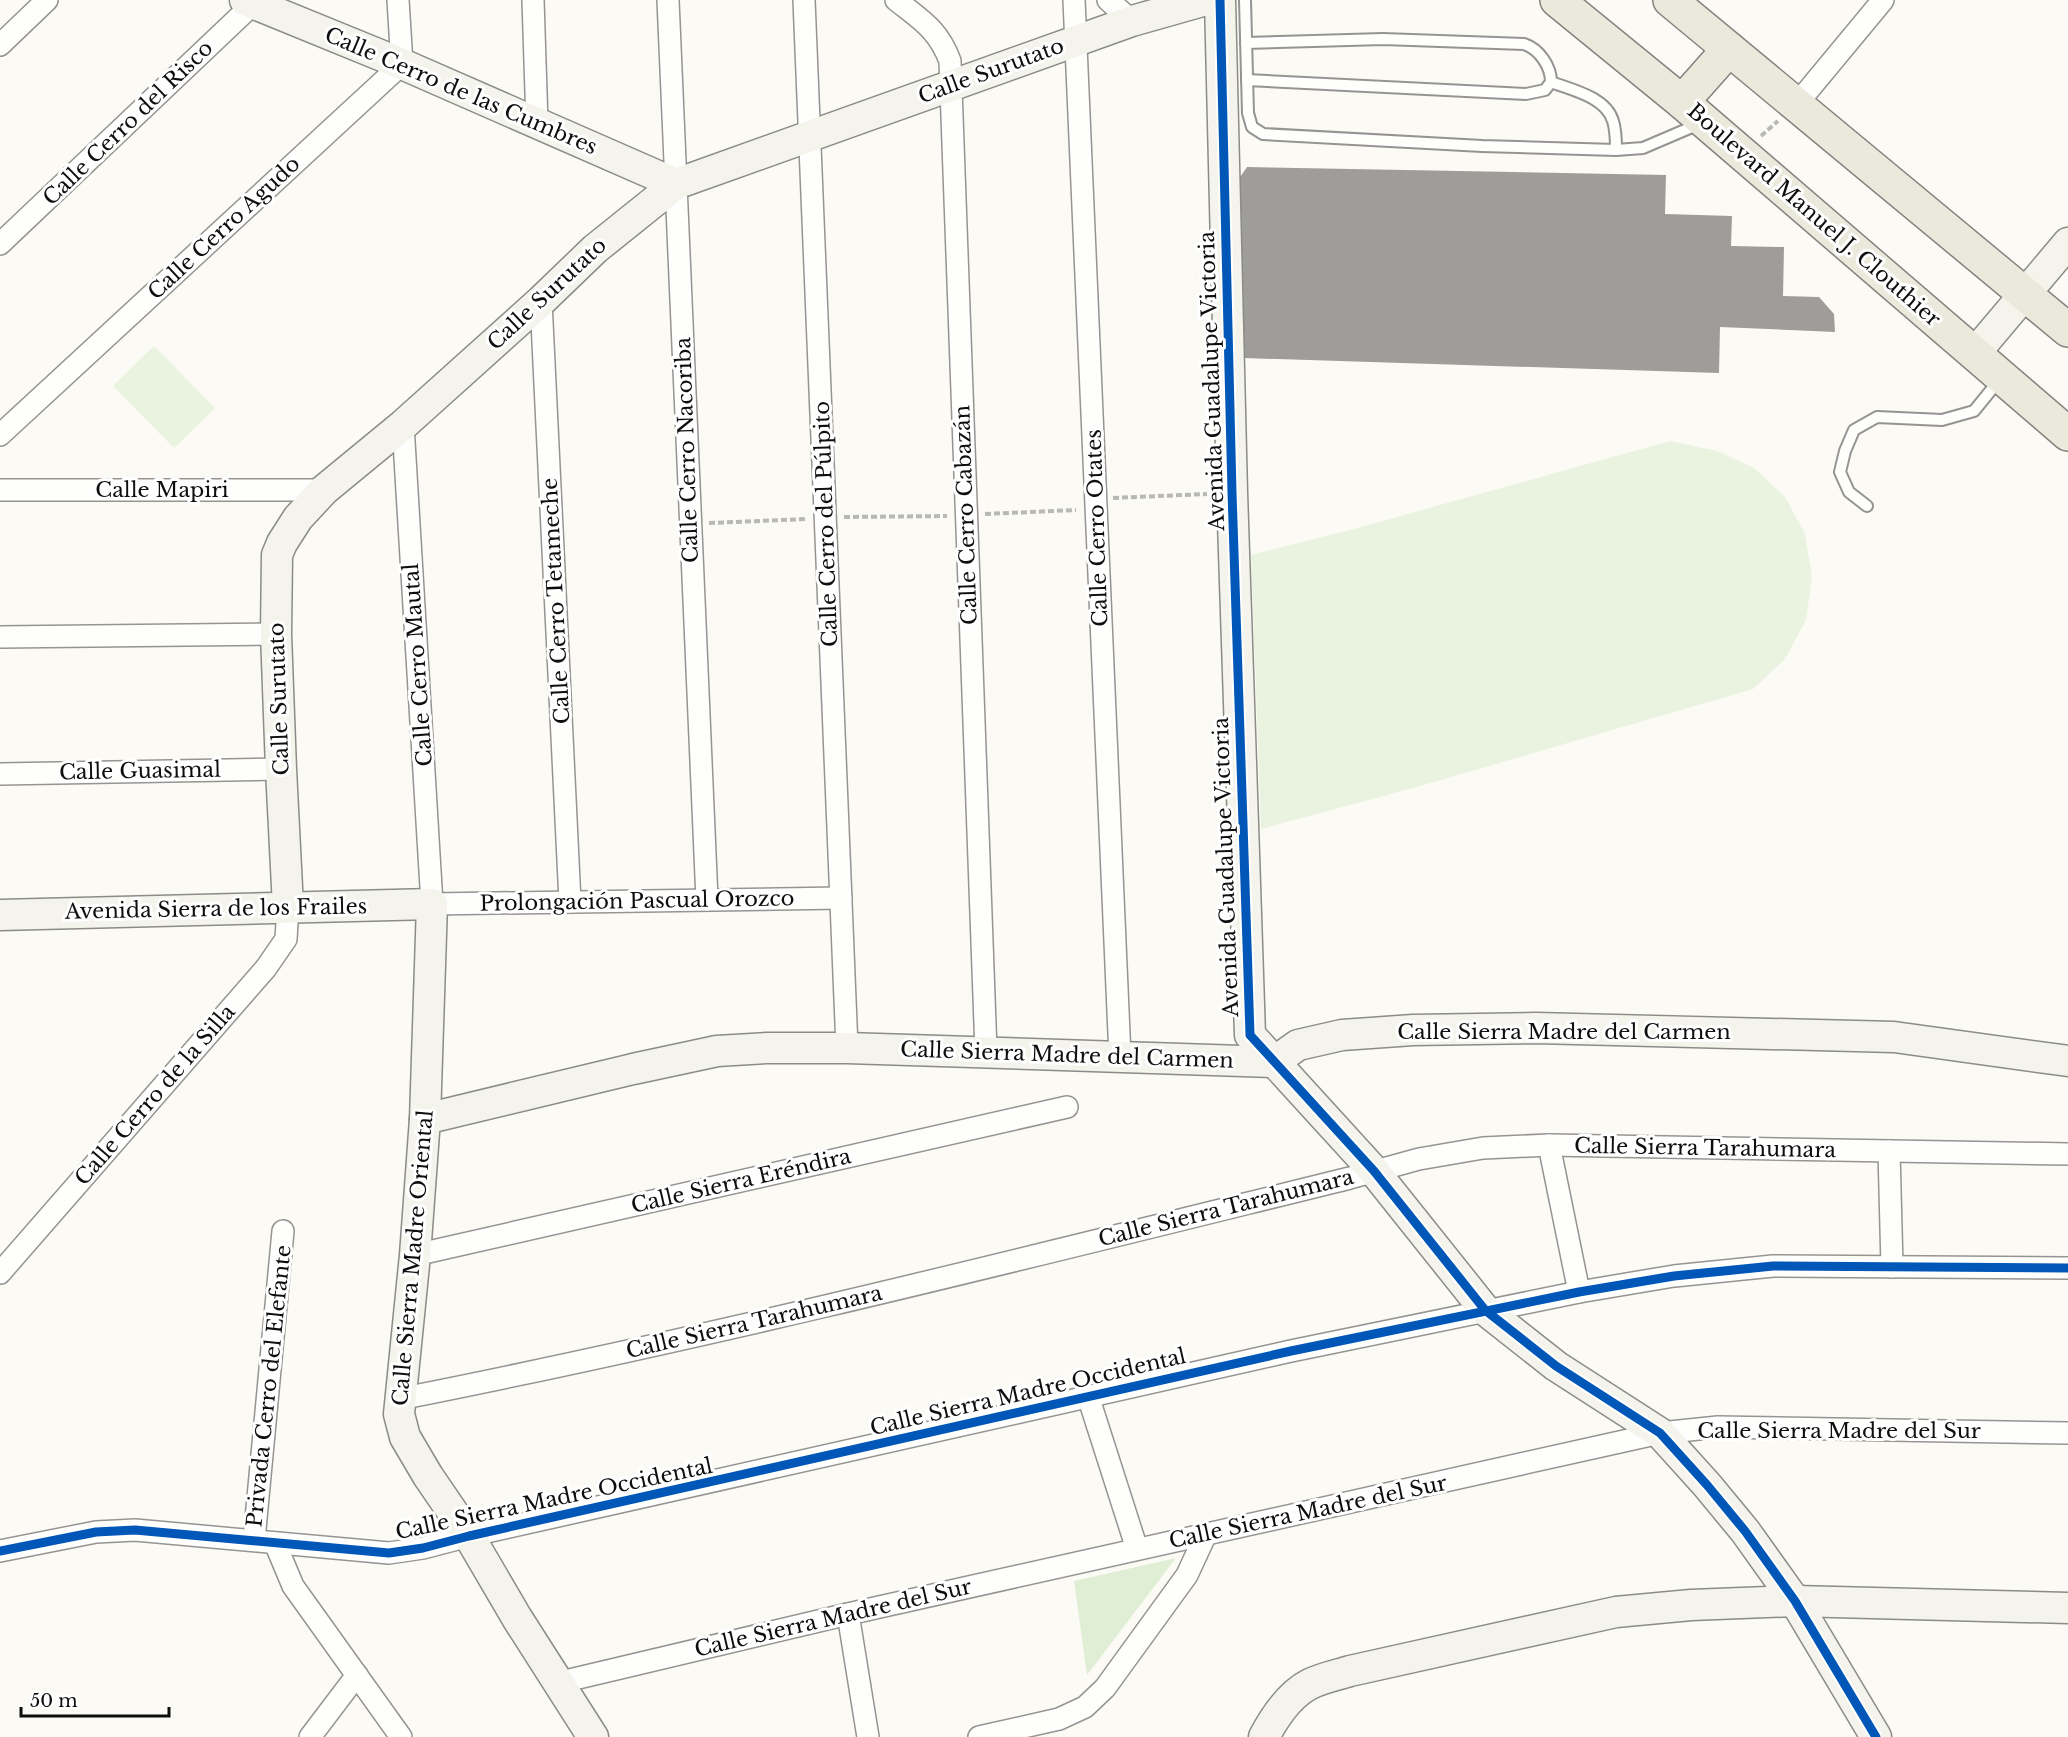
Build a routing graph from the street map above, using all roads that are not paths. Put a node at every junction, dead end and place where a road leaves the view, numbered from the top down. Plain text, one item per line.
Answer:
1 (47, 0) edge
2 (398, 0) edge
3 (533, 0) edge
4 (668, 0) edge
5 (804, 0) edge
6 (896, 0) edge
7 (1074, 0) edge
8 (1108, 0) edge
9 (1206, 0) edge
10 (1220, 0) edge
11 (1245, 0) edge
12 (1557, 0) edge
13 (1670, 0) edge
14 (1883, 0) edge
15 (250, 1) edge
16 (1132, 21) junction
17 (1076, 40) junction
18 (1246, 42) junction
19 (0, 45) edge
20 (1729, 49) junction
21 (402, 64) junction
22 (1247, 80) junction
23 (1551, 82) junction
24 (951, 87) junction
25 (1796, 105) junction
26 (1694, 112) junction
27 (537, 124) junction
28 (810, 135) junction
29 (1616, 150) junction
30 (676, 184) junction
31 (2068, 243) edge
32 (0, 244) edge
33 (2024, 294) junction
34 (541, 301) junction
35 (2068, 330) edge
36 (1975, 353) junction
37 (2002, 376) junction
38 (403, 425) junction
39 (2068, 434) edge
40 (0, 435) edge
41 (0, 490) edge
42 (324, 490) junction
43 (1867, 506) dead end
44 (276, 634) junction
45 (0, 637) edge
46 (280, 769) junction
47 (0, 774) edge
48 (841, 898) junction
49 (706, 900) junction
50 (570, 902) junction
51 (432, 904) junction
52 (288, 907) junction
53 (0, 915) edge
54 (847, 1048) junction
55 (986, 1052) junction
56 (1120, 1057) junction
57 (2068, 1061) edge
58 (1274, 1062) junction
59 (1067, 1107) dead end
60 (425, 1119) junction
61 (1549, 1145) junction
62 (1889, 1151) junction
63 (2068, 1154) edge
64 (1374, 1171) junction
65 (284, 1231) dead end
66 (415, 1255) junction
67 (1892, 1267) junction
68 (2068, 1268) edge
69 (0, 1272) edge
70 (1579, 1292) junction
71 (1485, 1310) junction
72 (1088, 1396) junction
73 (399, 1399) junction
74 (1660, 1433) junction
75 (2068, 1433) edge
76 (470, 1536) junction
77 (1205, 1536) junction
78 (254, 1540) junction
79 (275, 1543) junction
80 (1137, 1549) junction
81 (0, 1551) edge
82 (1795, 1600) junction
83 (2068, 1608) edge
84 (848, 1614) junction
85 (357, 1676) junction
86 (557, 1683) junction
87 (310, 1737) edge
88 (401, 1737) edge
89 (593, 1737) edge
90 (868, 1737) edge
91 (979, 1737) edge
92 (1264, 1737) edge
93 (1876, 1737) edge

1 - 19 street
2 - 21 street
3 - 27 street
4 - 30 street, Calle Cerro Nacoriba
5 - 28 street, Calle Cerro del Púlpito
6 - 24 street, Calle Cerro Cabazán
7 - 17 street, Calle Cerro Otates
8 - 16 street
9 - 16 street, Calle Surutato
10 - 58 street, Avenida Guadalupe Victoria
11 - 18 lane
12 - 26 main road, Boulevard Manuel J. Clouthier
13 - 20 main road
14 - 25 street
15 - 21 street, Calle Cerro de las Cumbres
15 - 32 street, Calle Cerro del Risco
16 - 17 street, Calle Surutato
17 - 24 street, Calle Surutato
17 - 56 street, Calle Cerro Otates
18 - 22 lane
18 - 23 lane
20 - 25 main road
20 - 26 main road
21 - 27 street, Calle Cerro de las Cumbres
21 - 40 street, Calle Cerro Agudo
22 - 23 lane
22 - 29 lane
23 - 29 lane
24 - 28 street, Calle Surutato
24 - 55 street, Calle Cerro Cabazán
25 - 33 main road
26 - 29 lane
26 - 36 main road, Boulevard Manuel J. Clouthier
27 - 30 street, Calle Cerro de las Cumbres
28 - 30 street, Calle Surutato
28 - 48 street, Calle Cerro del Púlpito
30 - 34 street, Calle Surutato
30 - 49 street, Calle Cerro Nacoriba
31 - 33 street
33 - 35 main road
33 - 36 street
34 - 38 street, Calle Surutato
34 - 50 street, Calle Cerro Tetameche
36 - 37 main road, Boulevard Manuel J. Clouthier
37 - 39 main road, Boulevard Manuel J. Clouthier
37 - 43 lane
38 - 42 street, Calle Surutato
38 - 51 street, Calle Cerro Mautal
41 - 42 street, Calle Mapiri
42 - 44 street, Calle Surutato
44 - 45 street
44 - 46 street, Calle Surutato
46 - 47 street, Calle Guasimal
46 - 52 street, Calle Surutato
48 - 49 street, Prolongación Pascual Orozco
48 - 54 street, Calle Cerro del Púlpito
49 - 50 street, Prolongación Pascual Orozco
50 - 51 street, Prolongación Pascual Orozco
51 - 52 street, Avenida Sierra de los Frailes
51 - 60 street, Calle Sierra Madre Oriental
52 - 53 street, Avenida Sierra de los Frailes
52 - 69 street, Calle Cerro de la Silla
54 - 55 street, Calle Sierra Madre del Carmen
54 - 60 street, Calle Sierra Madre del Carmen
55 - 56 street, Calle Sierra Madre del Carmen
56 - 58 street, Calle Sierra Madre del Carmen
57 - 58 street, Calle Sierra Madre del Carmen
58 - 64 street, Avenida Guadalupe Victoria
59 - 66 street, Calle Sierra Eréndira
60 - 66 street, Calle Sierra Madre Oriental
61 - 62 street, Calle Sierra Tarahumara
61 - 64 street, Calle Sierra Tarahumara
61 - 70 street
62 - 63 street, Calle Sierra Tarahumara
62 - 67 street
64 - 71 street, Avenida Guadalupe Victoria
64 - 73 street, Calle Sierra Tarahumara
65 - 78 street, Privada Cerro del Elefante
66 - 73 street, Calle Sierra Madre Oriental
67 - 68 street, Calle Sierra Madre Occidental
67 - 70 street, Calle Sierra Madre Occidental
70 - 71 street, Calle Sierra Madre Occidental
71 - 72 street, Calle Sierra Madre Occidental
71 - 74 street, Avenida Guadalupe Victoria
72 - 76 street, Calle Sierra Madre Occidental
72 - 80 street
73 - 76 street, Calle Sierra Madre Oriental
74 - 75 street, Calle Sierra Madre del Sur
74 - 77 street, Calle Sierra Madre del Sur
74 - 82 street, Avenida Guadalupe Victoria
76 - 79 street, Calle Sierra Madre Occidental
76 - 86 street, Calle Sierra Madre Oriental
77 - 80 street, Calle Sierra Madre del Sur
77 - 91 street
78 - 79 street, Calle Sierra Madre Occidental
78 - 81 street, Calle Sierra Madre Occidental
79 - 85 street
80 - 84 street, Calle Sierra Madre del Sur
82 - 83 street
82 - 92 street
82 - 93 street, Avenida Guadalupe Victoria
84 - 86 street, Calle Sierra Madre del Sur
84 - 90 street
85 - 87 street
85 - 88 street
86 - 89 street, Calle Sierra Madre Oriental

